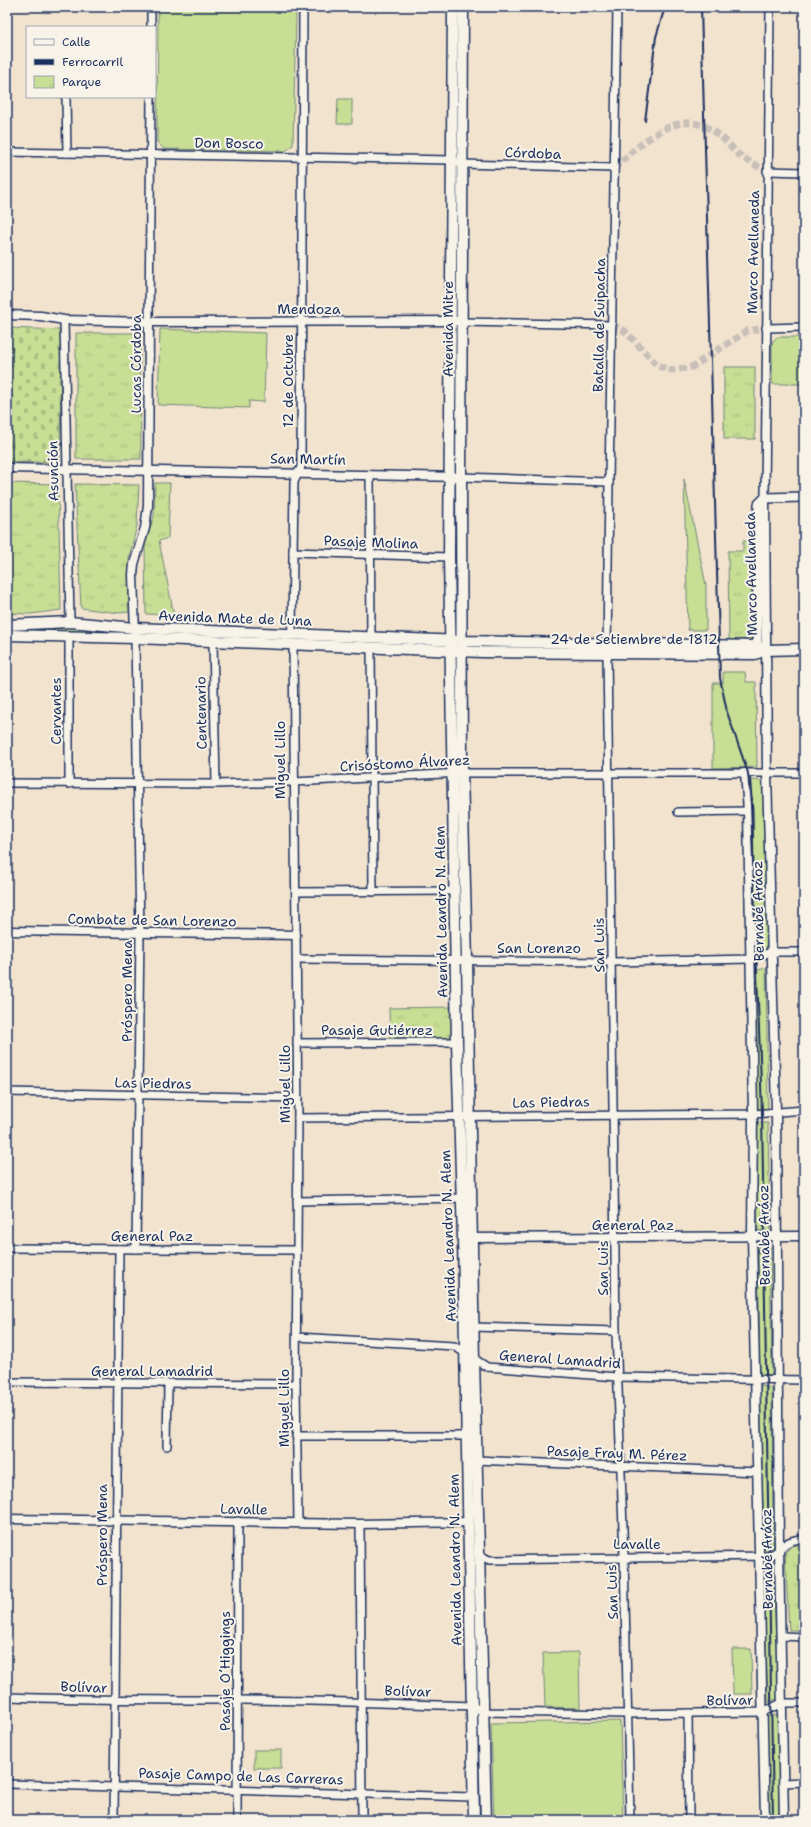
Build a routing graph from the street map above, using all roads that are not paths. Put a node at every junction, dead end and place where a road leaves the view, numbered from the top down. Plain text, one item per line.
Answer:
1 (151, 7) edge
2 (303, 7) edge
3 (453, 7) edge
4 (463, 7) edge
5 (617, 7) edge
6 (770, 7) edge
7 (151, 26) edge
8 (66, 98) edge
9 (151, 98) edge
10 (7, 152) edge
11 (67, 153) junction
12 (151, 155) junction
13 (301, 157) junction
14 (452, 160) junction
15 (462, 164) junction
16 (614, 168) junction
17 (767, 171) junction
18 (804, 172) edge
19 (7, 315) edge
20 (64, 320) junction
21 (451, 321) junction
22 (149, 322) junction
23 (301, 322) junction
24 (462, 322) junction
25 (612, 325) junction
26 (766, 328) junction
27 (804, 328) edge
28 (7, 468) edge
29 (66, 469) junction
30 (149, 471) junction
31 (298, 473) junction
32 (370, 475) junction
33 (449, 477) junction
34 (461, 477) junction
35 (609, 482) junction
36 (804, 497) edge
37 (764, 498) junction
38 (293, 552) junction
39 (370, 555) junction
40 (449, 558) junction
41 (450, 615) junction
42 (462, 616) junction
43 (70, 622) junction
44 (7, 625) edge
45 (135, 633) junction
46 (292, 634) junction
47 (7, 635) edge
48 (69, 637) junction
49 (418, 639) junction
50 (450, 640) junction
51 (213, 642) junction
52 (371, 642) junction
53 (484, 642) junction
54 (293, 645) junction
55 (462, 646) junction
56 (762, 648) junction
57 (607, 649) junction
58 (804, 649) edge
59 (428, 650) junction
60 (451, 651) junction
61 (482, 652) junction
62 (462, 668) junction
63 (450, 672) junction
64 (457, 773) junction
65 (608, 773) junction
66 (767, 773) junction
67 (804, 773) edge
68 (745, 774) junction
69 (371, 778) junction
70 (293, 782) junction
71 (7, 783) edge
72 (69, 784) junction
73 (216, 784) junction
74 (138, 785) junction
75 (748, 811) junction
76 (678, 812) dead end
77 (455, 891) junction
78 (296, 892) junction
79 (373, 892) junction
80 (7, 931) edge
81 (140, 933) junction
82 (296, 935) junction
83 (772, 952) junction
84 (804, 952) edge
85 (297, 959) junction
86 (750, 959) junction
87 (456, 961) junction
88 (467, 961) junction
89 (613, 962) junction
90 (457, 1042) junction
91 (297, 1043) junction
92 (7, 1092) edge
93 (139, 1096) junction
94 (298, 1098) junction
95 (804, 1110) edge
96 (776, 1111) junction
97 (614, 1114) junction
98 (753, 1114) junction
99 (459, 1116) junction
100 (469, 1116) junction
101 (298, 1118) junction
102 (466, 1198) junction
103 (297, 1201) junction
104 (752, 1236) junction
105 (804, 1236) edge
106 (776, 1237) junction
107 (467, 1238) junction
108 (615, 1238) junction
109 (7, 1248) edge
110 (136, 1249) junction
111 (119, 1250) junction
112 (297, 1250) junction
113 (473, 1327) junction
114 (616, 1331) junction
115 (297, 1337) junction
116 (465, 1353) junction
117 (474, 1360) junction
118 (617, 1377) junction
119 (756, 1379) junction
120 (779, 1379) junction
121 (804, 1380) edge
122 (7, 1382) edge
123 (116, 1384) junction
124 (168, 1384) junction
125 (296, 1384) junction
126 (296, 1436) junction
127 (466, 1436) junction
128 (168, 1446) dead end
129 (476, 1460) junction
130 (621, 1467) junction
131 (758, 1472) junction
132 (478, 1514) junction
133 (7, 1519) edge
134 (115, 1521) junction
135 (238, 1521) junction
136 (468, 1522) junction
137 (298, 1523) junction
138 (360, 1524) junction
139 (804, 1539) edge
140 (468, 1546) junction
141 (779, 1549) junction
142 (478, 1555) junction
143 (759, 1556) junction
144 (624, 1557) junction
145 (782, 1636) junction
146 (804, 1637) edge
147 (7, 1697) edge
148 (238, 1700) junction
149 (114, 1701) junction
150 (362, 1703) junction
151 (782, 1703) junction
152 (804, 1703) edge
153 (473, 1706) junction
154 (483, 1712) junction
155 (763, 1712) junction
156 (688, 1713) junction
157 (629, 1714) junction
158 (804, 1782) edge
159 (784, 1783) junction
160 (7, 1784) edge
161 (114, 1786) junction
162 (237, 1789) junction
163 (362, 1793) junction
164 (474, 1797) junction
165 (114, 1820) edge
166 (237, 1820) edge
167 (362, 1820) edge
168 (474, 1820) edge
169 (486, 1820) edge
170 (630, 1820) edge
171 (689, 1820) edge
172 (765, 1820) edge
173 (784, 1820) edge

1 - 7 street
2 - 13 street, 12 de Octubre
3 - 14 main road, Avenida Mitre
4 - 15 main road, Avenida Mitre
5 - 16 street, Batalla de Suipacha
6 - 17 street, Marco Avellaneda
8 - 11 street
9 - 12 street, Lucas Córdoba
10 - 11 street, Don Bosco
11 - 12 street, Don Bosco
12 - 13 street, Don Bosco
12 - 22 street, Lucas Córdoba
13 - 14 street, Don Bosco
13 - 23 street, 12 de Octubre
14 - 15 street, Córdoba
14 - 21 main road, Avenida Mitre
15 - 16 street, Córdoba
15 - 24 main road, Avenida Mitre
16 - 25 street, Batalla de Suipacha
17 - 18 street
17 - 26 street, Marco Avellaneda
19 - 20 street, Mendoza
20 - 22 street, Mendoza
20 - 29 street, Asunción
21 - 23 street, Mendoza
21 - 24 street, Mendoza
21 - 33 main road, Avenida Mitre
22 - 23 street, Mendoza
22 - 30 street, Lucas Córdoba
23 - 31 street, 12 de Octubre
24 - 25 street, Mendoza
24 - 34 main road, Avenida Mitre
25 - 35 street, Batalla de Suipacha
26 - 27 street
26 - 37 street, Marco Avellaneda
28 - 29 street, San Martín
29 - 30 street, San Martín
29 - 43 street, Asunción
30 - 31 street, San Martín
30 - 45 street, Lucas Córdoba
31 - 32 street, San Martín
31 - 38 street, 12 de Octubre
32 - 33 street, San Martín
32 - 39 street
33 - 34 street, San Martín
33 - 40 main road, Avenida Mitre
34 - 35 street, San Martín
34 - 42 main road, Avenida Mitre
35 - 57 street, Batalla de Suipacha
36 - 37 main road
37 - 56 main road, Marco Avellaneda
38 - 39 street, Pasaje Molina
38 - 46 street, 12 de Octubre
39 - 40 street, Pasaje Molina
39 - 52 street
40 - 41 main road, Avenida Mitre
41 - 49 main road
41 - 50 main road, Avenida Mitre
42 - 53 main road
42 - 55 main road, Avenida Mitre
43 - 44 main road, Avenida Mate de Luna
43 - 45 main road, Avenida Mate de Luna
45 - 46 main road, Avenida Mate de Luna
45 - 48 main road, Avenida Mate de Luna
45 - 51 main road, Avenida Mate de Luna
45 - 74 street, Próspero Mena
46 - 52 main road, Avenida Mate de Luna
47 - 48 main road, Avenida Mate de Luna
48 - 72 street, Cervantes
49 - 50 main road, Avenida Mate de Luna
49 - 52 main road, Avenida Mate de Luna
50 - 55 main road, Avenida Mate de Luna
50 - 60 main road, Avenida Mitre
51 - 54 main road, Avenida Mate de Luna
51 - 73 street, Centenario
52 - 54 main road, Avenida Mate de Luna
52 - 59 main road, Avenida Mate de Luna
52 - 69 street
53 - 55 main road, 24 de Setiembre de 1812
53 - 57 main road, 24 de Setiembre de 1812
54 - 70 street, Miguel Lillo
55 - 60 main road, Avenida Mate de Luna
55 - 61 main road, 24 de Setiembre de 1812
55 - 62 main road, Avenida Leandro N. Alem
56 - 57 main road, 24 de Setiembre de 1812
56 - 58 main road, 24 de Setiembre de 1812
56 - 66 street, Bernabé Aráoz
57 - 61 main road, 24 de Setiembre de 1812
57 - 65 street, San Luis
59 - 60 main road, Avenida Mate de Luna
59 - 63 main road
60 - 63 main road, Avenida Leandro N. Alem
61 - 62 main road
62 - 64 main road, Avenida Leandro N. Alem
63 - 64 main road, Avenida Leandro N. Alem
64 - 65 street, Crisóstomo Álvarez
64 - 69 street, Crisóstomo Álvarez
64 - 77 main road, Avenida Leandro N. Alem
64 - 88 main road, Avenida Leandro N. Alem
65 - 68 street, Crisóstomo Álvarez
65 - 89 street, San Luis
66 - 67 street, Crisóstomo Álvarez
66 - 68 street, Crisóstomo Álvarez
66 - 83 street, Bernabé Aráoz
68 - 75 street, Bernabé Aráoz
69 - 70 street, Crisóstomo Álvarez
69 - 79 street
70 - 73 street, Crisóstomo Álvarez
70 - 78 street, Miguel Lillo
71 - 72 street, Crisóstomo Álvarez
72 - 74 street, Crisóstomo Álvarez
73 - 74 street, Crisóstomo Álvarez
74 - 81 street, Próspero Mena
75 - 76 street
75 - 86 street, Bernabé Aráoz
77 - 79 street
77 - 87 main road, Avenida Leandro N. Alem
78 - 79 street
78 - 82 street, Miguel Lillo
80 - 81 street, Combate de San Lorenzo
81 - 82 street, Combate de San Lorenzo
81 - 93 street, Próspero Mena
82 - 85 street, Miguel Lillo
83 - 84 street, San Lorenzo
83 - 86 street, San Lorenzo
83 - 96 street, Bernabé Aráoz
85 - 87 street, San Lorenzo
85 - 91 street, Miguel Lillo
86 - 89 street, San Lorenzo
86 - 98 street, Bernabé Aráoz
87 - 88 street, San Lorenzo
87 - 90 main road, Avenida Leandro N. Alem
88 - 89 street, San Lorenzo
88 - 100 main road, Avenida Leandro N. Alem
89 - 97 street, San Luis
90 - 91 street, Pasaje Gutiérrez
90 - 99 main road, Avenida Leandro N. Alem
91 - 94 street, Miguel Lillo
92 - 93 street, Las Piedras
93 - 94 street, Las Piedras
93 - 110 street, Próspero Mena
94 - 101 street, Miguel Lillo
95 - 96 street, Las Piedras
96 - 98 street, Las Piedras
96 - 106 street, Bernabé Aráoz
97 - 98 street, Las Piedras
97 - 100 street, Las Piedras
97 - 108 street, San Luis
98 - 104 street, Bernabé Aráoz
99 - 100 street, Las Piedras
99 - 101 street, Las Piedras
99 - 102 main road, Avenida Leandro N. Alem
100 - 102 main road, Avenida Leandro N. Alem
101 - 103 street, Miguel Lillo
102 - 103 street
102 - 107 main road, Avenida Leandro N. Alem
103 - 112 street, Miguel Lillo
104 - 106 street, General Paz
104 - 108 street, General Paz
104 - 119 street, Bernabé Aráoz
105 - 106 street, General Paz
106 - 120 street, Bernabé Aráoz
107 - 108 street, General Paz
107 - 113 main road, Avenida Leandro N. Alem
107 - 116 main road, Avenida Leandro N. Alem
108 - 114 street, San Luis
109 - 111 street, General Paz
110 - 111 street, General Paz
110 - 112 street, General Paz
111 - 123 street, Próspero Mena
112 - 115 street, Miguel Lillo
113 - 114 street
113 - 117 main road, Avenida Leandro N. Alem
114 - 118 street, San Luis
115 - 116 street, General Lamadrid
115 - 125 street, Miguel Lillo
116 - 117 street, General Lamadrid
116 - 127 main road, Avenida Leandro N. Alem
117 - 118 street, General Lamadrid
117 - 129 main road, Avenida Leandro N. Alem
118 - 119 street, General Lamadrid
118 - 130 street, San Luis
119 - 120 street, General Lamadrid
119 - 131 street, Bernabé Aráoz
120 - 121 street, General Lamadrid
120 - 141 street, Bernabé Aráoz
122 - 123 street, General Lamadrid
123 - 124 street, General Lamadrid
123 - 134 street, Próspero Mena
124 - 125 street, General Lamadrid
124 - 128 street
125 - 126 street, Miguel Lillo
126 - 127 street
126 - 137 street, Miguel Lillo
127 - 136 main road, Avenida Leandro N. Alem
129 - 130 street, Pasaje Fray M. Pérez
129 - 132 main road, Avenida Leandro N. Alem
130 - 131 street, Pasaje Fray M. Pérez
130 - 144 street, San Luis
131 - 143 street, Bernabé Aráoz
132 - 136 street
132 - 142 main road, Avenida Leandro N. Alem
133 - 134 street, Lavalle
134 - 135 street, Lavalle
134 - 149 street, Próspero Mena
135 - 137 street, Lavalle
135 - 148 street, Pasaje O´Higgings
136 - 138 street, Lavalle
136 - 140 main road, Avenida Leandro N. Alem
137 - 138 street, Lavalle
138 - 150 street
139 - 141 street, Lavalle
140 - 142 street, Lavalle
140 - 153 main road, Avenida Leandro N. Alem
141 - 143 street, Lavalle
141 - 145 street, Bernabé Aráoz
142 - 144 street, Lavalle
142 - 154 main road, Avenida Leandro N. Alem
143 - 144 street, Lavalle
143 - 155 street, Bernabé Aráoz
144 - 157 street, San Luis
145 - 146 street
145 - 151 street, Bernabé Aráoz
147 - 149 street, Bolívar
148 - 149 street, Bolívar
148 - 150 street, Bolívar
148 - 162 street, Pasaje O´Higgings
149 - 161 street, Próspero Mena
150 - 153 street, Bolívar
150 - 163 street
151 - 152 street, Bolívar
151 - 155 street, Bolívar
151 - 159 street, Bernabé Aráoz
153 - 154 street, Bolívar
153 - 164 main road, Avenida Leandro N. Alem
154 - 157 street, Bolívar
154 - 169 main road, Avenida Leandro N. Alem
155 - 156 street, Bolívar
155 - 172 street, Bernabé Aráoz
156 - 157 street, Bolívar
156 - 171 street
157 - 170 street, San Luis
158 - 159 street
159 - 173 street, Bernabé Aráoz
160 - 161 street, Pasaje Campo de Las Carreras
161 - 162 street, Pasaje Campo de Las Carreras
161 - 165 street, Próspero Mena
162 - 163 street, Pasaje Campo de Las Carreras
162 - 166 street, Pasaje O´Higgings
163 - 164 street, Pasaje Campo de Las Carreras
163 - 167 street
164 - 168 main road, Avenida Leandro N. Alem

